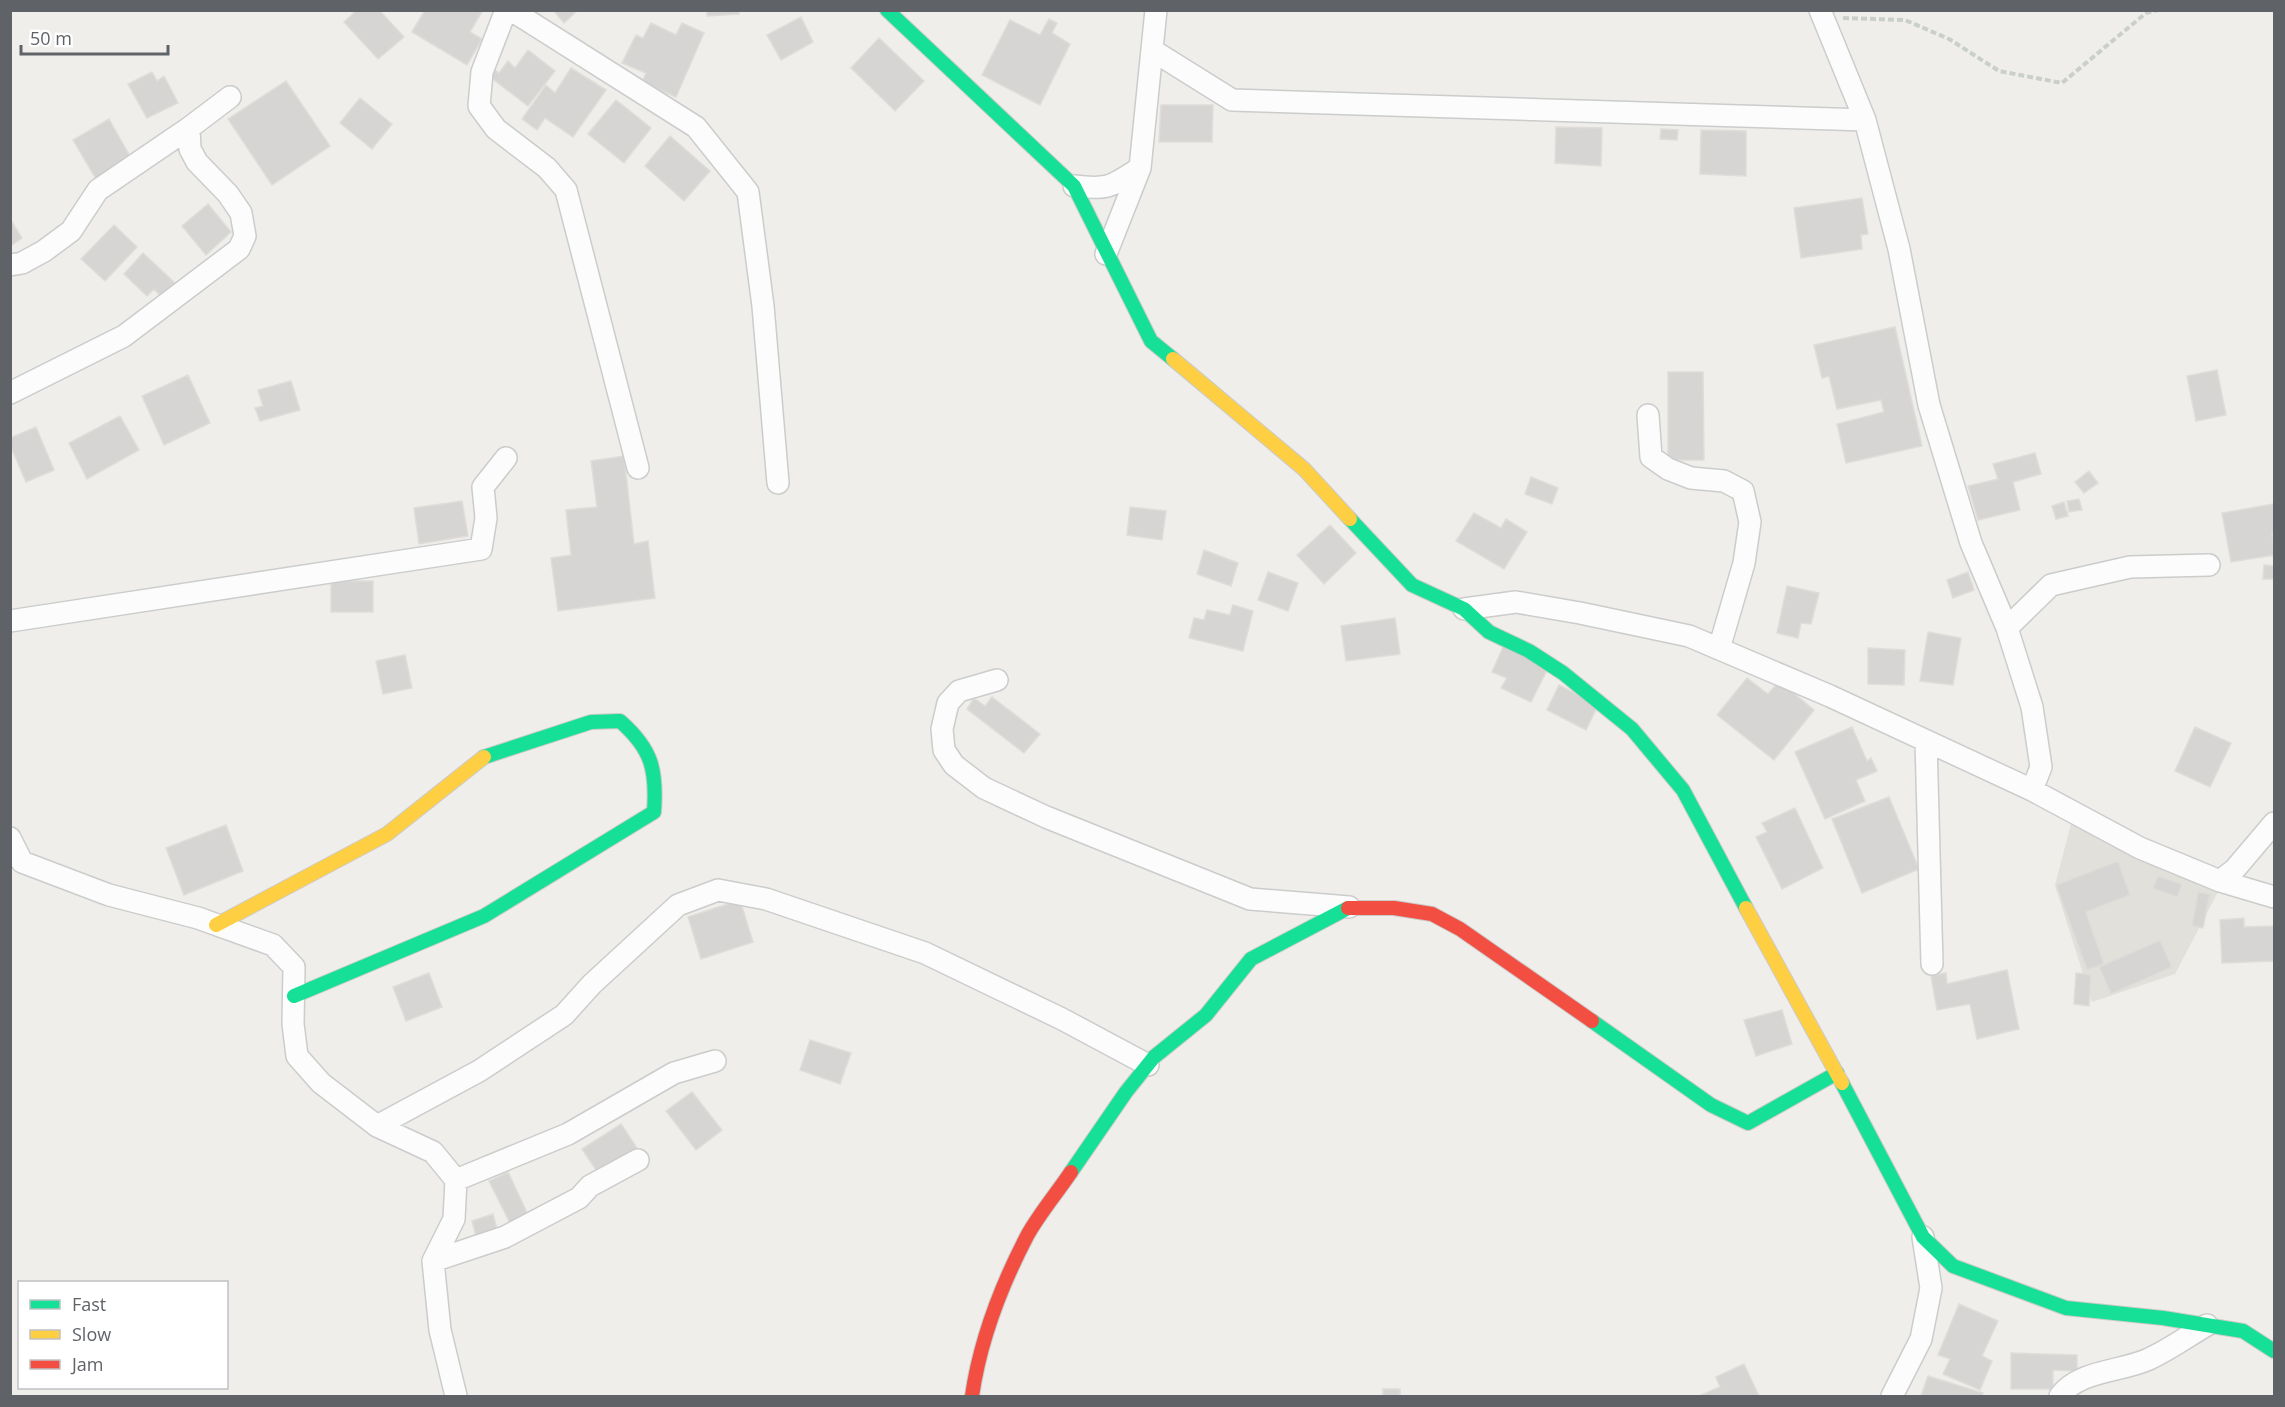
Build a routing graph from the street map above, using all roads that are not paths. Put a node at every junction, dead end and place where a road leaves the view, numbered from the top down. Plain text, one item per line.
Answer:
1 (506, 10) edge
2 (511, 10) edge
3 (887, 10) edge
4 (1156, 10) edge
5 (1822, 14) edge
6 (1152, 50) junction
7 (230, 97) dead end
8 (1865, 120) junction
9 (189, 128) junction
10 (1140, 168) junction
11 (1074, 186) junction
12 (1106, 254) junction
13 (10, 265) edge
14 (10, 393) edge
15 (1647, 415) dead end
16 (506, 458) dead end
17 (638, 468) dead end
18 (778, 483) dead end
19 (2209, 565) dead end
20 (1464, 609) junction
21 (10, 621) edge
22 (2007, 628) junction
23 (1719, 649) junction
24 (997, 680) dead end
25 (1926, 741) junction
26 (2032, 790) junction
27 (2274, 823) edge
28 (13, 851) edge
29 (2220, 882) junction
30 (2274, 897) edge
31 (1349, 907) junction
32 (216, 925) junction
33 (1932, 964) dead end
34 (294, 996) junction
35 (715, 1061) dead end
36 (1148, 1065) junction
37 (1837, 1073) junction
38 (377, 1126) junction
39 (638, 1160) dead end
40 (456, 1180) junction
41 (1923, 1237) junction
42 (433, 1261) junction
43 (2206, 1325) junction
44 (2274, 1351) edge
45 (456, 1396) edge
46 (972, 1396) edge
47 (1892, 1396) edge
48 (2060, 1396) edge

1 - 17 street
2 - 18 street
3 - 11 street
4 - 6 street
5 - 8 street
6 - 8 street
6 - 10 street
7 - 9 street
8 - 22 street
9 - 13 street
9 - 14 street
10 - 11 street
10 - 12 street
11 - 12 street
12 - 20 street
15 - 23 street
16 - 21 street
19 - 22 street
20 - 23 street
20 - 37 street
22 - 26 street
23 - 25 street
24 - 31 street
25 - 26 street
25 - 33 street
26 - 29 street
27 - 29 street
28 - 32 street
29 - 30 street
31 - 36 street
31 - 37 street
32 - 34 street
32 - 34 street
34 - 38 street
35 - 40 street
36 - 38 street
36 - 46 street
37 - 41 street
38 - 40 street
39 - 42 street
40 - 42 street
41 - 43 street
41 - 47 street
42 - 45 street
43 - 44 street
43 - 48 street

